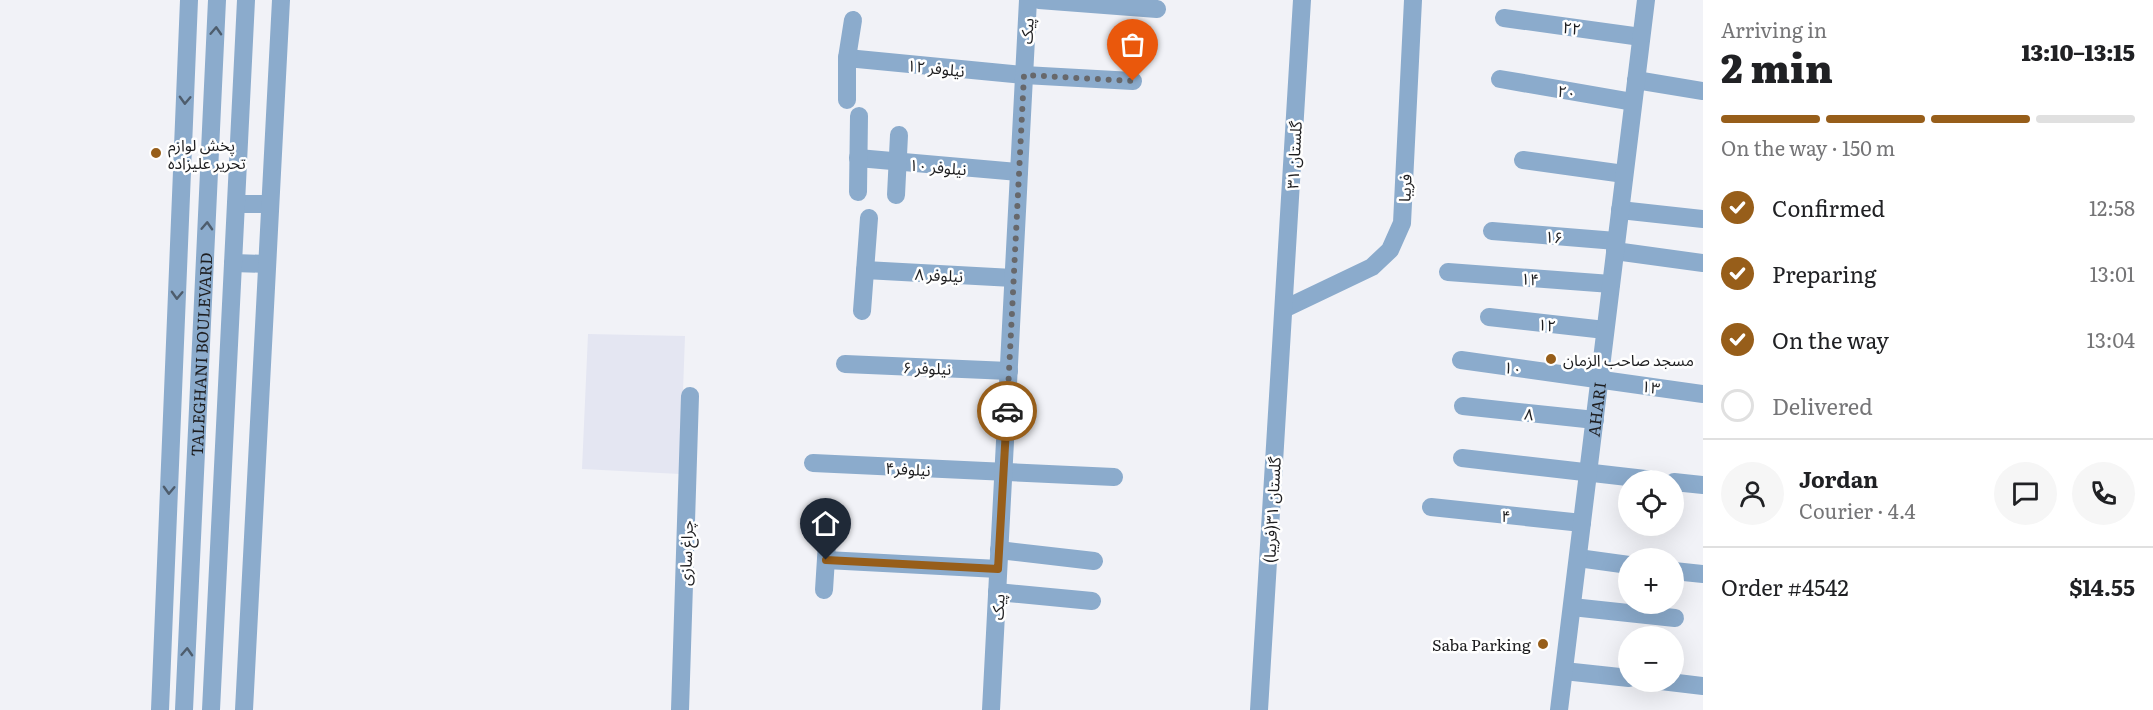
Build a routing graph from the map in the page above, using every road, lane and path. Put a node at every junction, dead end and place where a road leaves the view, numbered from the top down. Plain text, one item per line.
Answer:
1 (189, 0) edge
2 (217, 0) edge
3 (246, 0) edge
4 (281, 0) edge
5 (1028, 0) edge
6 (1039, 0) edge
7 (1302, 0) edge
8 (1413, 0) edge
9 (1646, 0) edge
10 (1112, 3) edge
11 (1157, 9) dead end
12 (1504, 18) dead end
13 (853, 20) dead end
14 (1641, 37) junction
15 (848, 58) junction
16 (1024, 75) junction
17 (1500, 80) dead end
18 (1636, 80) junction
19 (1133, 81) dead end
20 (1703, 91) edge
21 (848, 100) dead end
22 (1633, 102) junction
23 (859, 116) dead end
24 (898, 135) dead end
25 (858, 158) junction
26 (1523, 160) dead end
27 (897, 162) junction
28 (1019, 172) junction
29 (1624, 174) junction
30 (858, 192) dead end
31 (896, 195) dead end
32 (236, 204) junction
33 (270, 204) junction
34 (1620, 210) junction
35 (869, 218) dead end
36 (1703, 219) edge
37 (1492, 231) dead end
38 (1616, 246) junction
39 (233, 263) junction
40 (1703, 263) edge
41 (267, 264) junction
42 (865, 270) junction
43 (1448, 272) dead end
44 (1014, 278) junction
45 (1611, 284) junction
46 (1284, 309) junction
47 (862, 310) dead end
48 (1489, 317) dead end
49 (1605, 330) junction
50 (1461, 360) dead end
51 (845, 364) dead end
52 (1009, 371) junction
53 (1599, 378) junction
54 (1703, 394) edge
55 (690, 396) dead end
56 (1463, 406) dead end
57 (1595, 420) junction
58 (1462, 459) dead end
59 (813, 463) dead end
60 (1588, 473) junction
61 (1003, 474) junction
62 (1618, 476) edge
63 (1114, 477) dead end
64 (1684, 483) edge
65 (1703, 485) edge
66 (1431, 507) dead end
67 (1582, 523) junction
68 (828, 527) dead end
69 (999, 550) junction
70 (1578, 558) junction
71 (826, 560) junction
72 (1094, 561) dead end
73 (1618, 563) edge
74 (998, 569) junction
75 (1684, 572) edge
76 (1703, 574) edge
77 (824, 590) dead end
78 (997, 592) junction
79 (1092, 601) dead end
80 (1572, 607) junction
81 (1675, 618) dead end
82 (1564, 671) junction
83 (1618, 677) edge
84 (1684, 684) edge
85 (1703, 686) edge
86 (160, 710) edge
87 (184, 710) edge
88 (211, 710) edge
89 (244, 710) edge
90 (680, 710) edge
91 (991, 710) edge
92 (1259, 710) edge
93 (1559, 710) edge

1 -> 86 street, TALEGHANI BOULEVARD
87 -> 2 street, TALEGHANI BOULEVARD
3 - 32 street
4 - 33 street
5 - 16 street, پیک
6 - 10 street
7 - 46 street, گلستان ۳۱
8 - 46 street, فریبا
9 - 14 street, AHARI
10 - 11 street
12 - 14 street, ۲۲
13 - 15 street
14 - 18 street, AHARI
15 - 16 street, نیلوفر ۱۲
15 - 21 street
16 - 19 street, نیلوفر ۱۲
16 - 28 street, پیک
17 - 22 street, ۲۰
18 - 20 street
18 - 22 street, AHARI
22 - 29 street, AHARI
23 - 25 street
24 - 27 street
25 - 27 street, نیلوفر ۱۰
25 - 30 street
26 - 29 street
27 - 28 street, نیلوفر ۱۰
27 - 31 street
28 - 44 street, پیک
29 - 34 street, AHARI
32 - 33 street
32 - 39 street
33 - 41 street
34 - 36 street
34 - 38 street, AHARI
35 - 42 street
37 - 38 street, ۱۶
38 - 40 street, ۱۶
38 - 45 street, AHARI
39 - 41 street
39 - 88 street
41 - 89 street
42 - 44 street, نیلوفر ۸
42 - 47 street
43 - 45 street, ۱۴
44 - 52 street, پیک
45 - 49 street, AHARI
46 - 92 street, گلستان ۳۱(فریبا)
48 - 49 street, ۱۲
49 - 53 street, AHARI
50 - 53 street, ۱۰
51 - 52 street, نیلوفر ۶
52 - 61 street, پیک
53 - 54 street, ۱۳
53 - 57 street, AHARI
55 - 90 street, چراغ سازی
56 - 57 street, ۸
57 - 60 street, AHARI
58 - 60 street
59 - 61 street, نیلوفر۴
60 - 62 street
60 - 67 street, AHARI
61 - 63 street, نیلوفر۴
61 - 69 street, پیک
64 - 65 street
66 - 67 street, ۴
67 - 70 street, AHARI
68 - 71 street
69 - 72 street
69 - 74 street, پیک
70 - 73 street
70 - 80 street, AHARI
71 - 74 street
71 - 77 street
74 - 78 street, پیک
75 - 76 street
78 - 79 street
78 - 91 street, پیک
80 - 81 street
80 - 82 street, AHARI
82 - 83 street
82 - 93 street, AHARI
84 - 85 street

